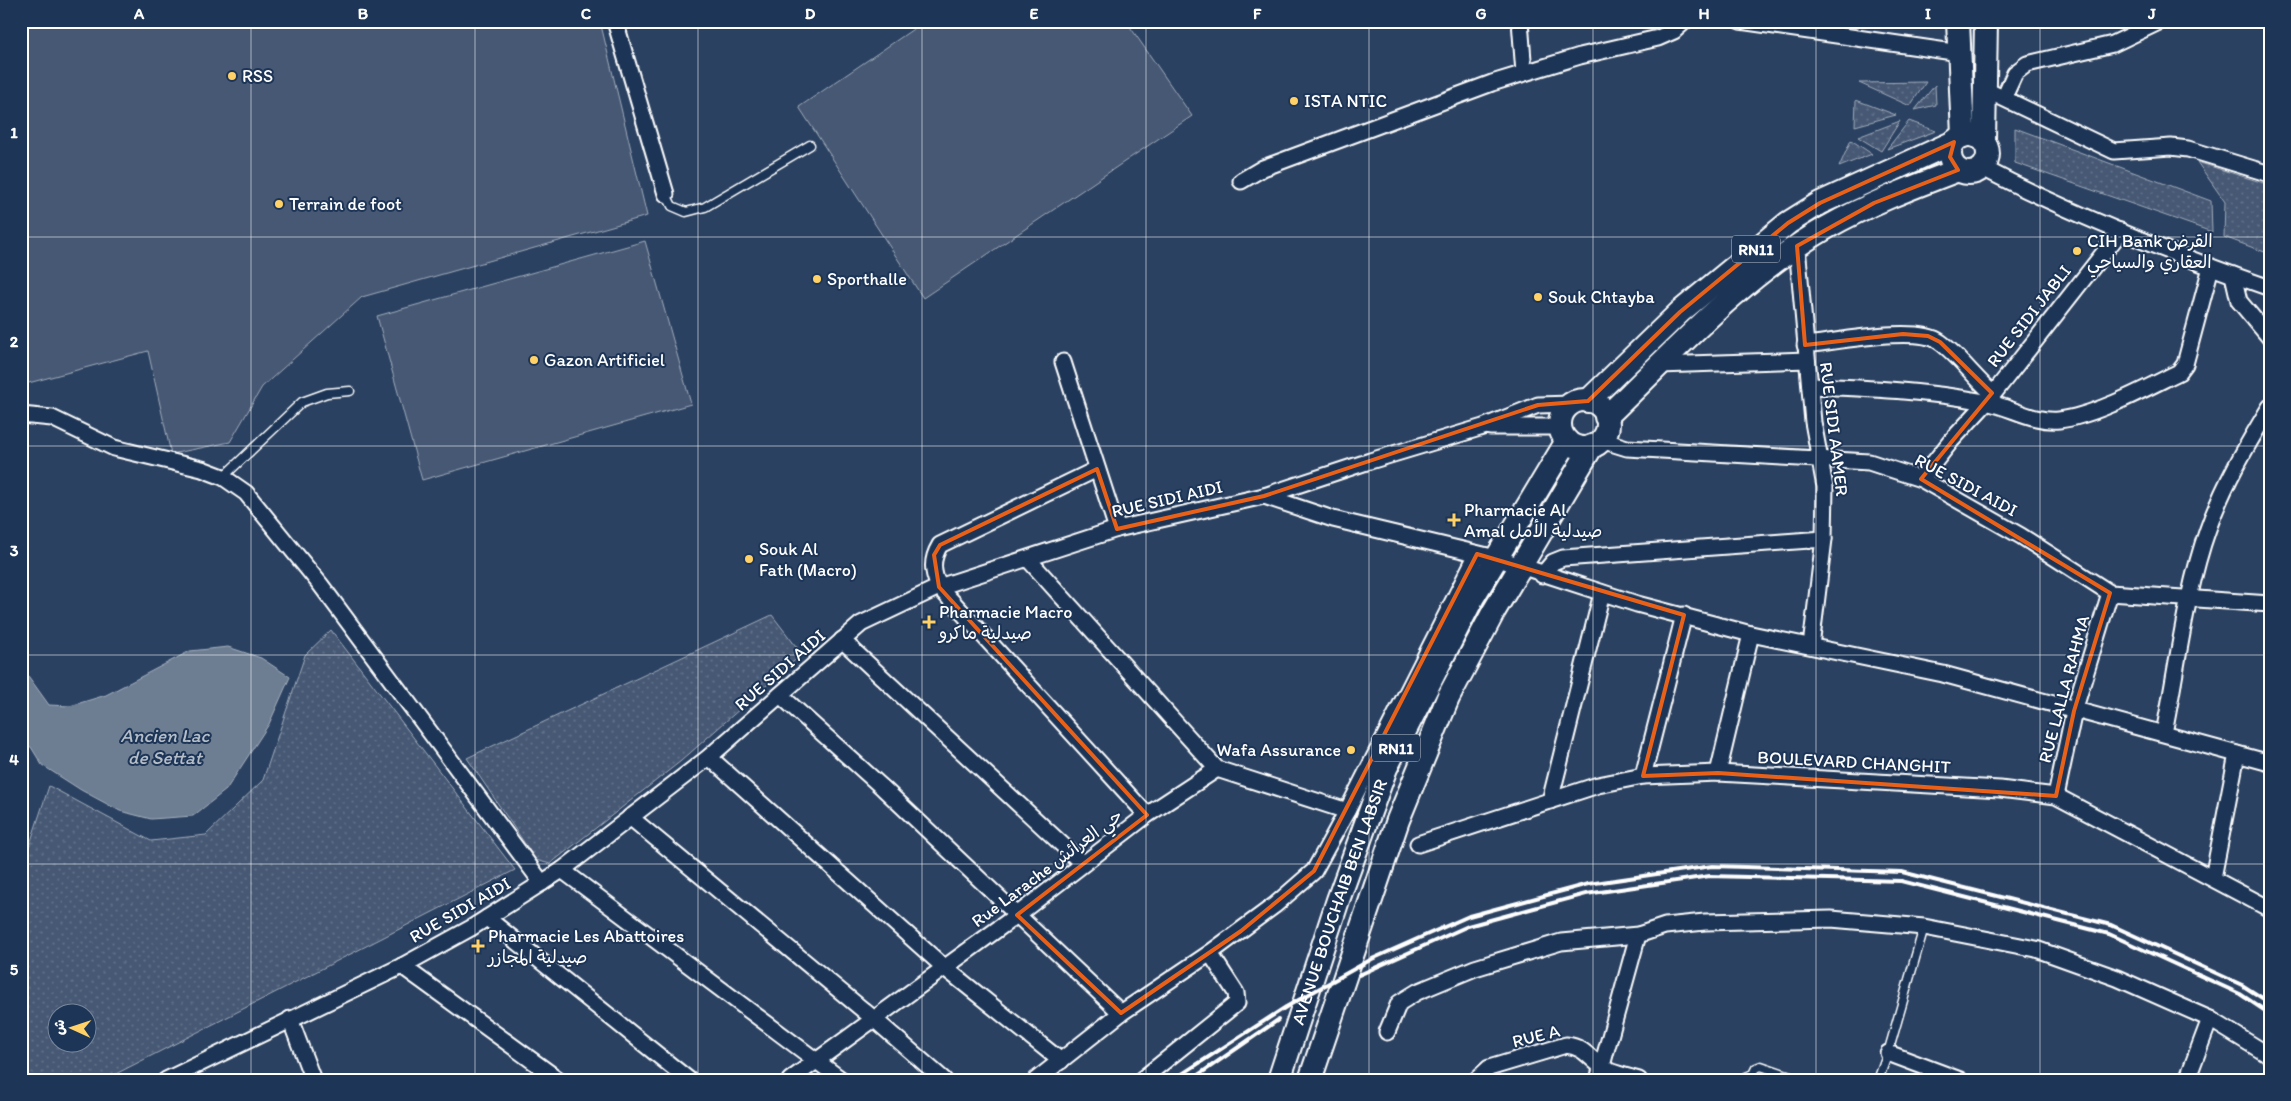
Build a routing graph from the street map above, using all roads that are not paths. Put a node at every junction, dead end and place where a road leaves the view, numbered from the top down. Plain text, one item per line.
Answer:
1 (615, 21) edge
2 (1520, 21) edge
3 (1685, 21) edge
4 (1740, 21) edge
5 (1958, 21) edge
6 (1986, 21) edge
7 (2161, 21) edge
8 (1960, 53) junction
9 (1524, 73) junction
10 (1995, 93) junction
11 (1967, 140) junction
12 (810, 146) dead end
13 (1983, 168) junction
14 (1958, 170) junction
15 (2270, 174) edge
16 (1241, 181) dead end
17 (666, 194) joint
18 (2121, 231) junction
19 (1797, 246) junction
20 (2211, 266) junction
21 (2233, 275) junction
22 (2270, 288) edge
23 (2270, 338) edge
24 (1806, 353) junction
25 (1063, 362) dead end
26 (1659, 365) junction
27 (1810, 386) junction
28 (350, 391) dead end
29 (1990, 398) junction
30 (1579, 402) junction
31 (2270, 407) edge
32 (21, 415) edge
33 (1606, 416) junction
34 (1483, 427) junction
35 (1564, 434) junction
36 (1597, 443) junction
37 (1820, 458) junction
38 (1097, 469) junction
39 (223, 477) junction
40 (1921, 479) junction
41 (1264, 496) junction
42 (1117, 529) junction
43 (1824, 539) junction
44 (1486, 556) junction
45 (1028, 559) junction
46 (1532, 571) junction
47 (939, 587) junction
48 (2110, 592) junction
49 (1602, 593) junction
50 (2190, 598) junction
51 (2270, 604) edge
52 (1684, 615) junction
53 (1750, 634) junction
54 (842, 640) junction
55 (1810, 646) junction
56 (780, 695) junction
57 (2074, 711) junction
58 (2164, 734) junction
59 (2238, 754) junction
60 (709, 757) junction
61 (2270, 762) edge
62 (1217, 769) junction
63 (1718, 773) junction
64 (1643, 776) junction
65 (2056, 796) junction
66 (1550, 801) junction
67 (1348, 811) junction
68 (1147, 815) junction
69 (630, 817) junction
70 (1418, 844) dead end
71 (1083, 864) junction
72 (562, 870) junction
73 (2213, 878) junction
74 (542, 883) junction
75 (2270, 909) edge
76 (1018, 915) junction
77 (487, 918) junction
78 (1924, 927) junction
79 (1638, 936) junction
80 (1210, 953) junction
81 (402, 966) junction
82 (945, 968) junction
83 (1121, 1013) junction
84 (290, 1019) junction
85 (874, 1019) junction
86 (2210, 1019) junction
87 (1387, 1032) dead end
88 (1888, 1053) junction
89 (2270, 1056) edge
90 (816, 1061) junction
91 (1061, 1061) junction
92 (1600, 1074) edge
93 (166, 1080) edge
94 (313, 1080) edge
95 (559, 1080) edge
96 (689, 1080) edge
97 (790, 1080) edge
98 (842, 1080) edge
99 (944, 1080) edge
100 (1036, 1080) edge
101 (1141, 1080) edge
102 (1279, 1080) edge
103 (1310, 1080) edge
104 (1476, 1080) edge
105 (1639, 1080) edge
106 (1739, 1080) edge
107 (1802, 1080) edge
108 (1878, 1080) edge
109 (1960, 1080) edge
110 (2187, 1080) edge

1 - 17 street
2 - 9 street
3 - 9 street
4 - 8 street
5 - 8 main road
6 - 10 main road
7 - 10 street
8 - 11 main road
9 - 16 street
10 - 11 main road
10 - 15 street
11 - 13 main road
11 - 14 main road
11 - 30 main road, RN11
12 - 17 lane
13 - 14 main road, RN11
13 - 18 street
14 - 19 main road, RN11
18 - 20 street
18 - 29 street, RUE SIDI JABLI
19 - 24 street, RUE SIDI AAMER
19 - 26 main road, RN11
20 - 21 street
20 - 29 street
21 - 22 street
21 - 23 street
24 - 26 street
24 - 27 street, RUE SIDI AAMER
24 - 29 street
25 - 38 street
26 - 33 main road, RN11
27 - 29 street
27 - 37 street, RUE SIDI AAMER
28 - 39 lane
29 - 40 street, RUE SIDI JABLI
30 - 33 main road
30 - 34 street, RUE SIDI AIDI
30 - 35 main road, RN11
31 - 50 street
32 - 39 street
33 - 36 main road, RN11
34 - 35 street, RUE SIDI AIDI
34 - 41 street, RUE SIDI AIDI
35 - 36 main road
35 - 44 main road, AVENUE BOUCHAIB BEN LABSIR / RN11
36 - 37 street, RUE SIDI AIDI
36 - 46 main road, AVENUE BOUCHAIB BEN LABSIR / RN11
37 - 40 street, RUE SIDI AIDI
37 - 43 street, RUE SIDI AAMER
38 - 42 street
38 - 47 street
39 - 74 street
40 - 48 street, RUE SIDI AIDI
41 - 42 street, RUE SIDI AIDI
41 - 44 street
42 - 45 street, RUE SIDI AIDI
43 - 46 street
43 - 55 street, RUE SIDI AAMER
44 - 46 street
44 - 67 street
44 - 102 main road, AVENUE BOUCHAIB BEN LABSIR / RN11
45 - 47 street, RUE SIDI AIDI
45 - 62 street
46 - 49 street
46 - 103 main road, AVENUE BOUCHAIB BEN LABSIR / RN11
47 - 54 street, RUE SIDI AIDI
47 - 68 street
48 - 50 street, RUE SIDI AIDI
48 - 57 street, RUE LALLA RAHMA
49 - 52 street
49 - 66 street
50 - 51 street, RUE SIDI AIDI
50 - 58 street
52 - 53 street
52 - 64 street
53 - 55 street
53 - 63 street
54 - 56 street, RUE SIDI AIDI
54 - 71 street
55 - 57 street
56 - 60 street, RUE SIDI AIDI
56 - 76 street
57 - 58 street
57 - 65 street, RUE LALLA RAHMA
58 - 59 street
59 - 61 street
59 - 73 street
60 - 69 street, RUE SIDI AIDI
60 - 82 street
62 - 67 street
62 - 68 street, Rue Larache حي العرائش
63 - 64 street, BOULEVARD CHANGHIT
63 - 65 street, BOULEVARD CHANGHIT
64 - 66 street, BOULEVARD CHANGHIT
65 - 73 street, BOULEVARD CHANGHIT
66 - 70 street, BOULEVARD CHANGHIT
67 - 80 street
68 - 71 street, Rue Larache حي العرائش
69 - 72 street, RUE SIDI AIDI
69 - 85 street
71 - 76 street, Rue Larache حي العرائش
72 - 74 street, RUE SIDI AIDI
72 - 90 street
73 - 75 street, BOULEVARD CHANGHIT
74 - 77 street, RUE SIDI AIDI
76 - 82 street, Rue Larache حي العرائش
76 - 83 street
77 - 81 street, RUE SIDI AIDI
77 - 96 street
78 - 79 street
78 - 86 street
78 - 88 lane
79 - 87 street
79 - 92 street
80 - 83 street
80 - 101 street
81 - 84 street, RUE SIDI AIDI
81 - 95 street
82 - 85 street, Rue Larache حي العرائش
82 - 91 street
83 - 91 street
84 - 93 street, RUE SIDI AIDI
84 - 94 street
85 - 90 street, Rue Larache حي العرائش
85 - 99 street
86 - 89 street
86 - 110 street
88 - 108 lane
88 - 109 street
90 - 97 street, Rue Larache حي العرائش
90 - 98 street
91 - 100 street
92 - 104 street, RUE A
92 - 105 street
106 - 107 lane

